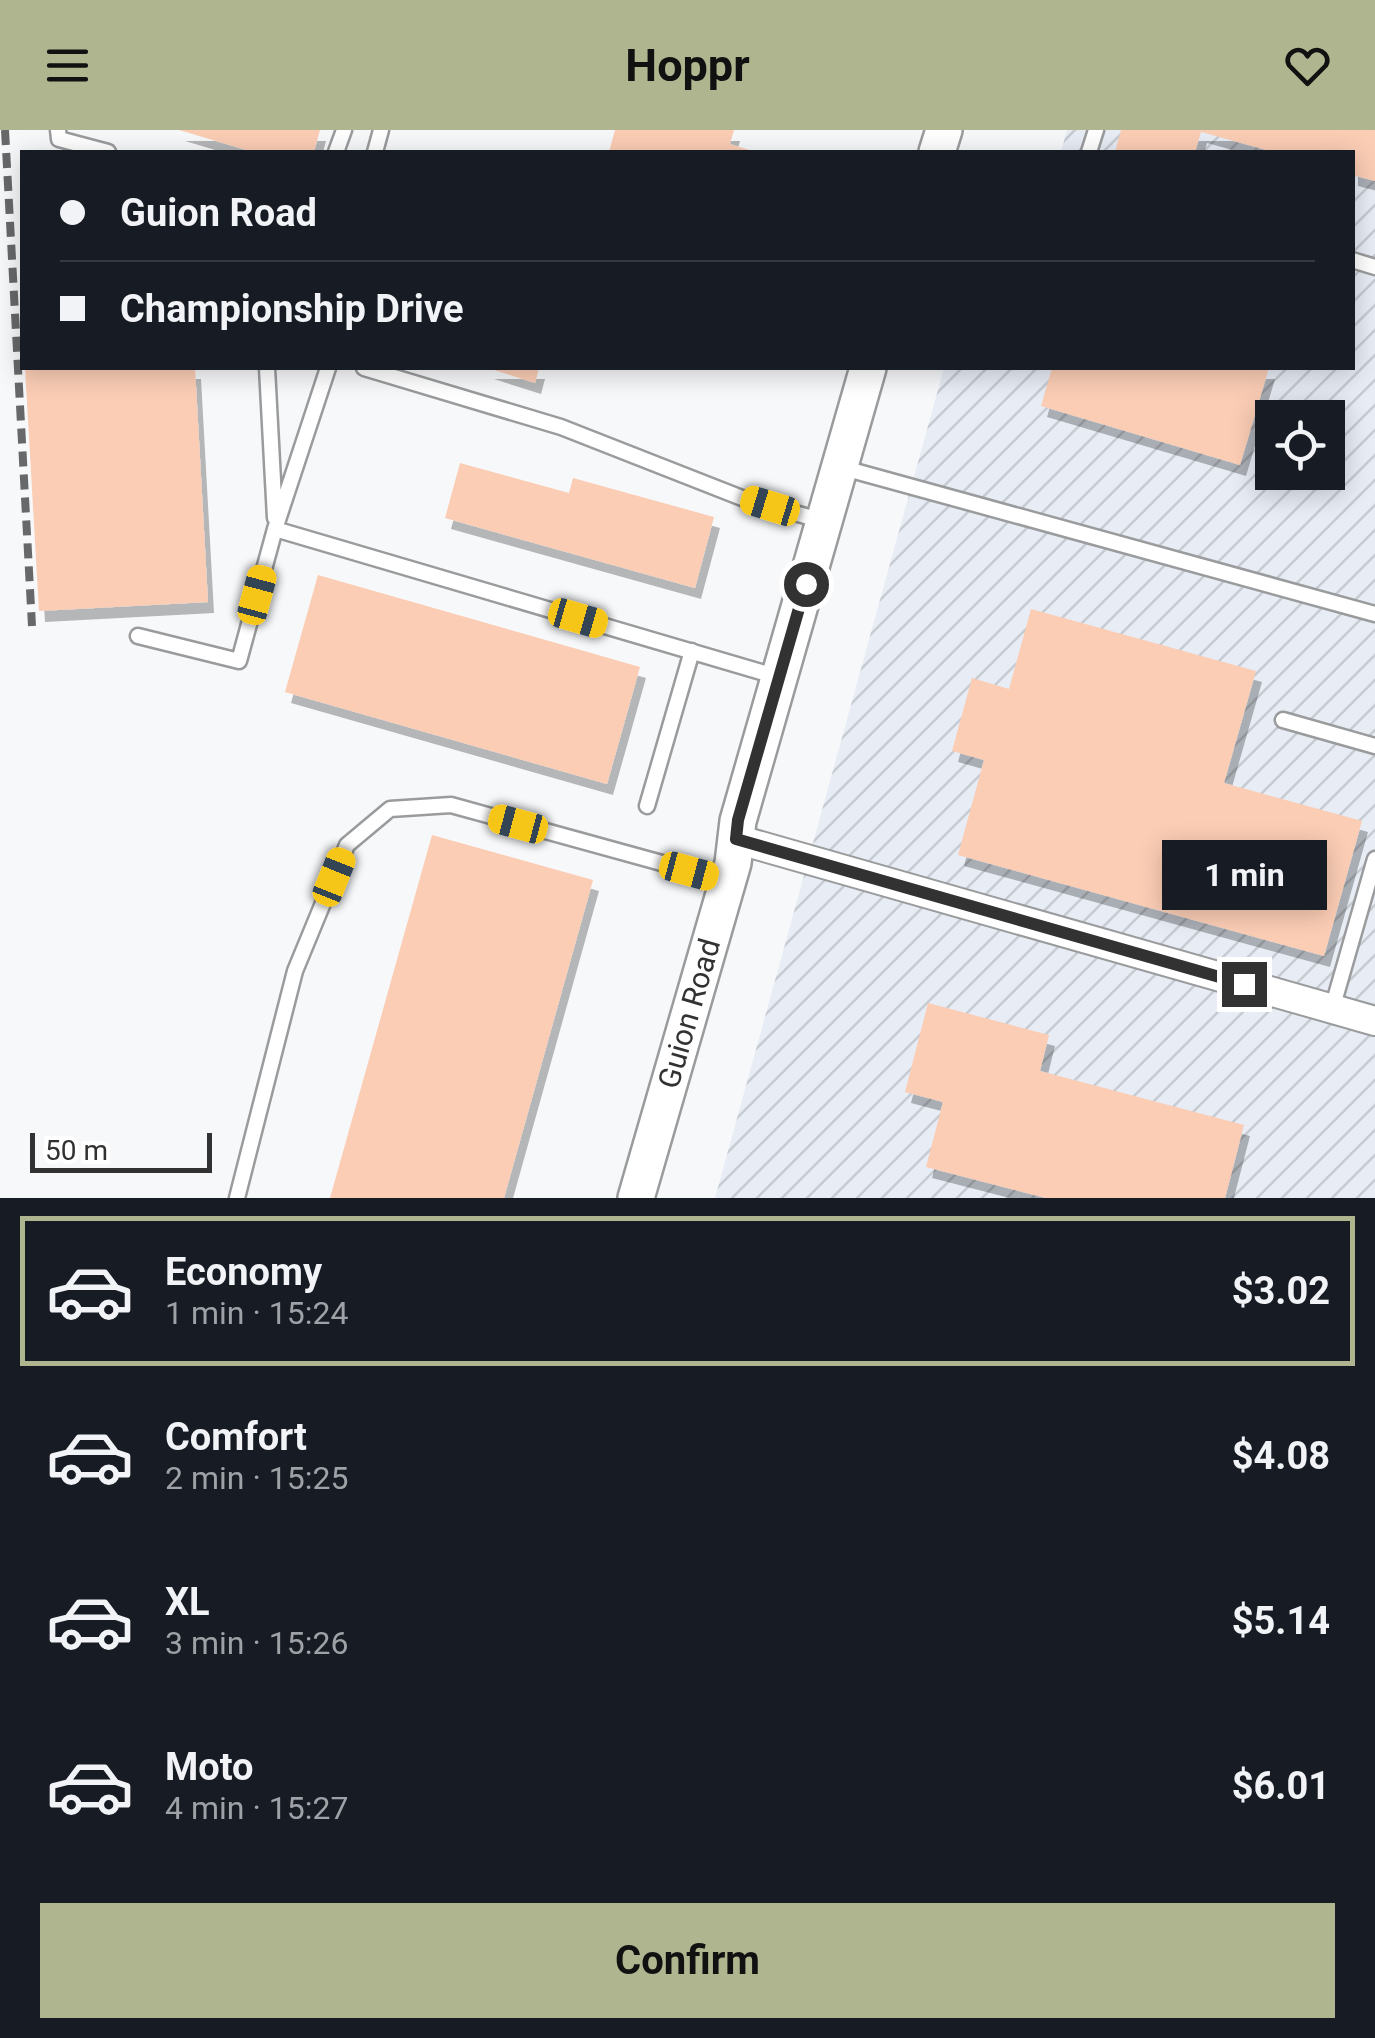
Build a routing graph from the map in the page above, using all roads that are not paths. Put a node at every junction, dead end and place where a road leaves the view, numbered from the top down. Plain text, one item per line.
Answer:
1 (58, 130) edge
2 (101, 150) edge
3 (267, 370) edge
4 (327, 370) edge
5 (371, 370) edge
6 (867, 370) edge
7 (840, 467) junction
8 (824, 521) junction
9 (275, 529) junction
10 (1375, 614) edge
11 (138, 636) dead end
12 (692, 651) junction
13 (779, 677) junction
14 (1282, 720) dead end
15 (1375, 746) edge
16 (647, 806) dead end
17 (736, 839) junction
18 (1375, 859) edge
19 (728, 882) junction
20 (1332, 1009) junction
21 (1375, 1021) edge
22 (237, 1198) edge
23 (636, 1198) edge

1 - 2 lane
3 - 9 lane
4 - 9 lane
5 - 8 lane
6 - 7 street, Guion Road
7 - 8 street, Guion Road
7 - 10 lane
8 - 13 street, Guion Road
9 - 11 lane
9 - 12 lane
12 - 13 lane
12 - 16 lane
13 - 17 street, Guion Road
14 - 15 lane
17 - 19 street, Guion Road
17 - 20 street
18 - 20 lane
19 - 22 lane
19 - 23 street, Guion Road
20 - 21 street

